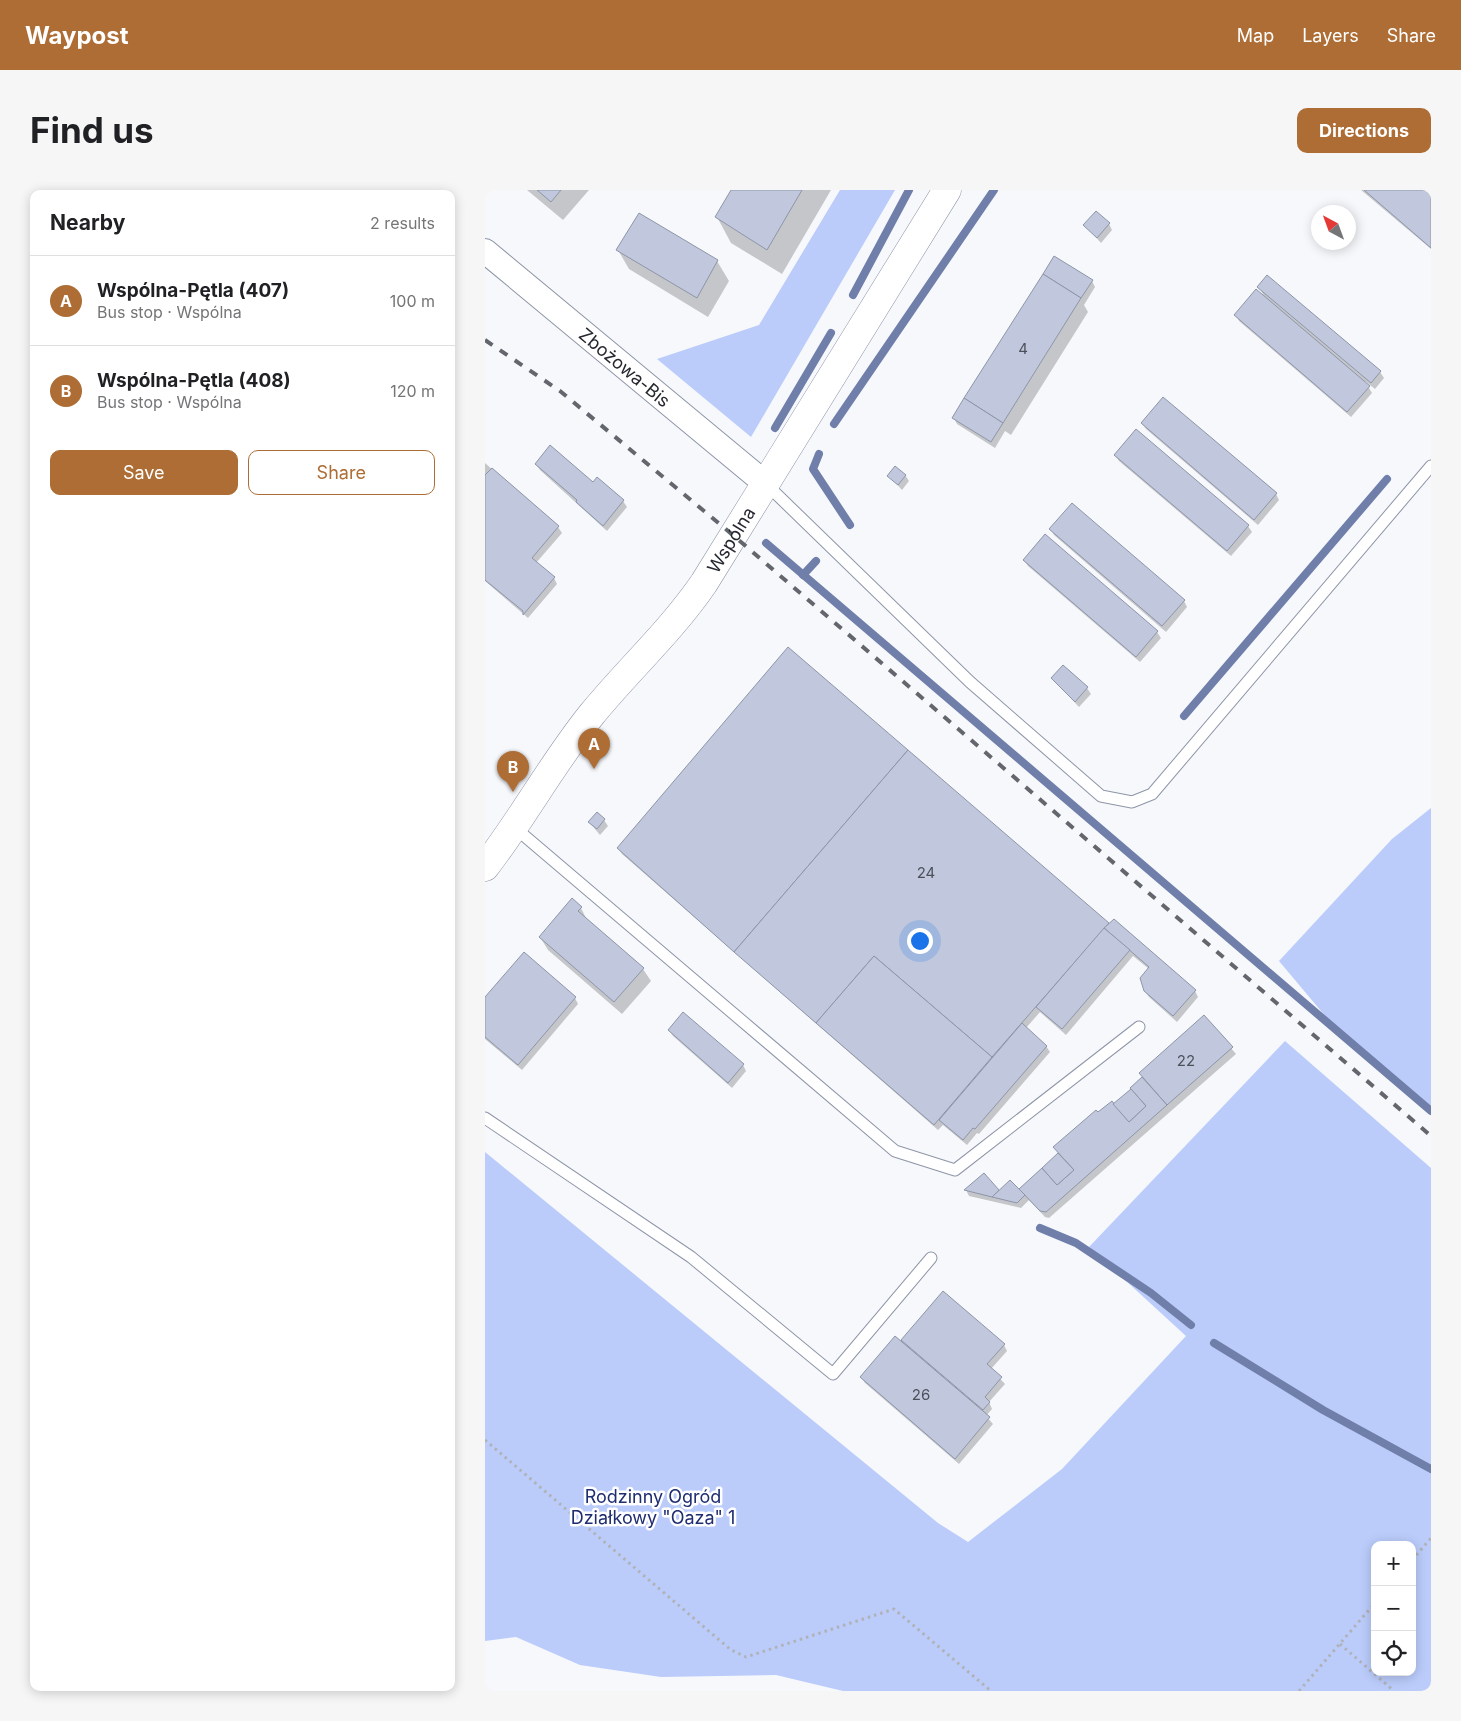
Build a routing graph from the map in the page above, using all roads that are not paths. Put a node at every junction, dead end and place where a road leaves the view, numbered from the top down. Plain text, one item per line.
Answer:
1 (947, 190) edge
2 (485, 251) edge
3 (1431, 466) edge
4 (766, 484) junction
5 (513, 826) junction
6 (485, 867) edge
7 (1139, 1027) dead end
8 (485, 1118) edge
9 (931, 1258) dead end

1 - 4 street, Wspólna
2 - 4 street, Zbożowa-Bis
3 - 4 lane
4 - 5 street, Wspólna
5 - 6 street, Wspólna
5 - 7 lane
8 - 9 lane

